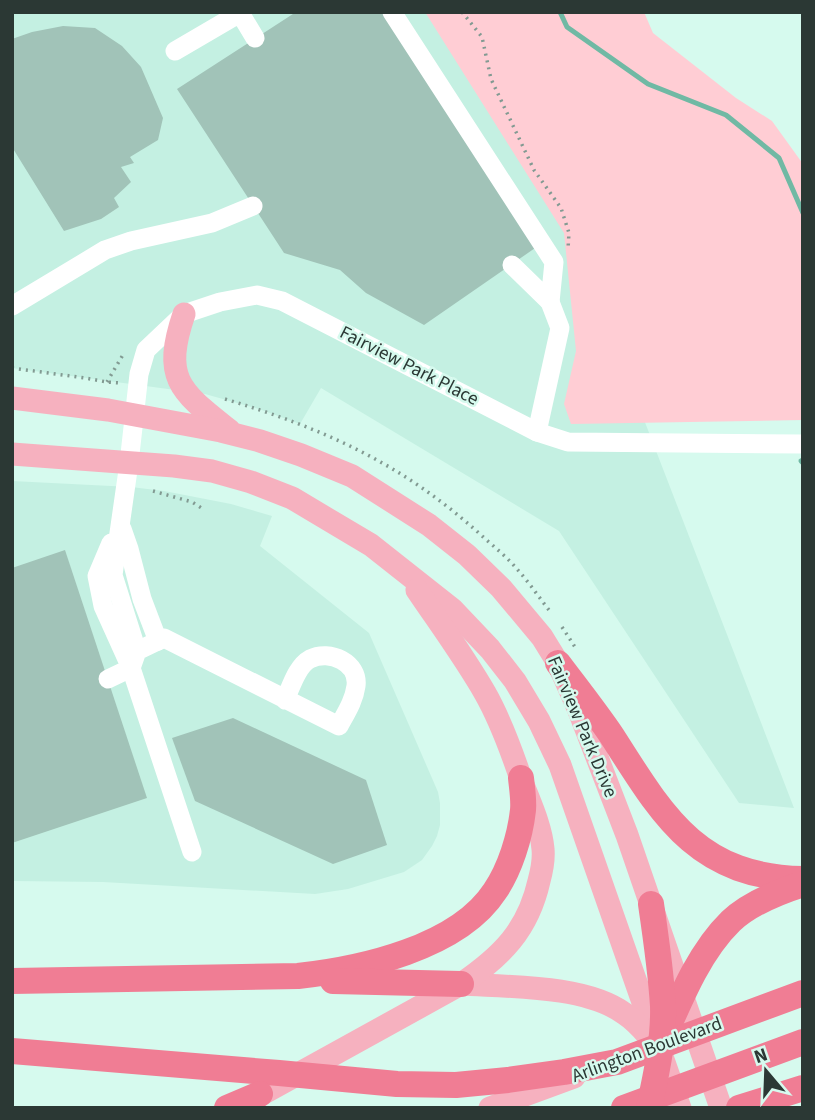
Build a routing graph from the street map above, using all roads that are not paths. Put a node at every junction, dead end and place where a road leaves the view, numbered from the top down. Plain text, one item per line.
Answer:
1 (392, 12) edge
2 (240, 13) edge
3 (255, 38) dead end
4 (175, 51) dead end
5 (253, 206) dead end
6 (512, 265) dead end
7 (550, 302) junction
8 (12, 306) edge
9 (184, 314) junction
10 (12, 398) edge
11 (135, 414) junction
12 (537, 432) junction
13 (235, 435) junction
14 (803, 444) edge
15 (12, 454) edge
16 (130, 463) junction
17 (121, 524) junction
18 (405, 572) junction
19 (158, 641) junction
20 (134, 659) junction
21 (558, 663) junction
22 (108, 679) dead end
23 (285, 699) dead end
24 (521, 778) junction
25 (192, 852) dead end
26 (803, 879) edge
27 (803, 884) edge
28 (652, 904) joint
29 (263, 978) junction
30 (12, 981) edge
31 (461, 984) junction
32 (803, 993) edge
33 (656, 1009) junction
34 (803, 1042) edge
35 (659, 1048) junction
36 (12, 1051) edge
37 (803, 1057) edge
38 (617, 1062) junction
39 (736, 1067) junction
40 (803, 1088) edge
41 (249, 1101) edge
42 (228, 1108) edge
43 (491, 1108) edge
44 (624, 1108) edge
45 (649, 1108) edge
46 (680, 1108) edge
47 (714, 1108) edge
48 (721, 1108) edge
49 (739, 1108) edge

1 - 7 street
2 - 3 street
2 - 4 street
5 - 8 street
6 - 7 street
7 - 12 street
9 - 11 street, Fairview Park Place
9 - 12 street, Fairview Park Place
9 - 13 main road
10 - 11 main road, Fairview Park Drive
11 - 13 main road, Fairview Park Drive
11 - 16 street, Fairview Park Place
12 - 14 street, Fairview Park Place
13 - 21 main road, Fairview Park Drive
15 - 16 main road, Fairview Park Drive
16 - 17 street, Fairview Park Place
16 - 18 main road, Fairview Park Drive
17 - 19 street
17 - 20 street
18 - 24 main road
18 - 33 main road, Fairview Park Drive
19 - 20 street
19 - 23 street
20 - 22 street
20 - 25 street
21 - 26 highway
21 - 28 main road, Fairview Park Drive
24 - 29 highway
24 - 31 main road
27 - 33 highway
28 - 33 highway
29 - 30 highway
29 - 31 highway
31 - 33 main road
31 - 41 main road
32 - 38 highway, Arlington Boulevard
33 - 35 highway
33 - 35 main road
33 - 48 main road, Fairview Park Drive
34 - 39 highway
35 - 45 highway
35 - 46 main road
35 - 47 main road
36 - 38 highway
37 - 39 highway
38 - 43 main road, Arlington Boulevard
39 - 44 highway
40 - 49 highway
41 - 42 highway

